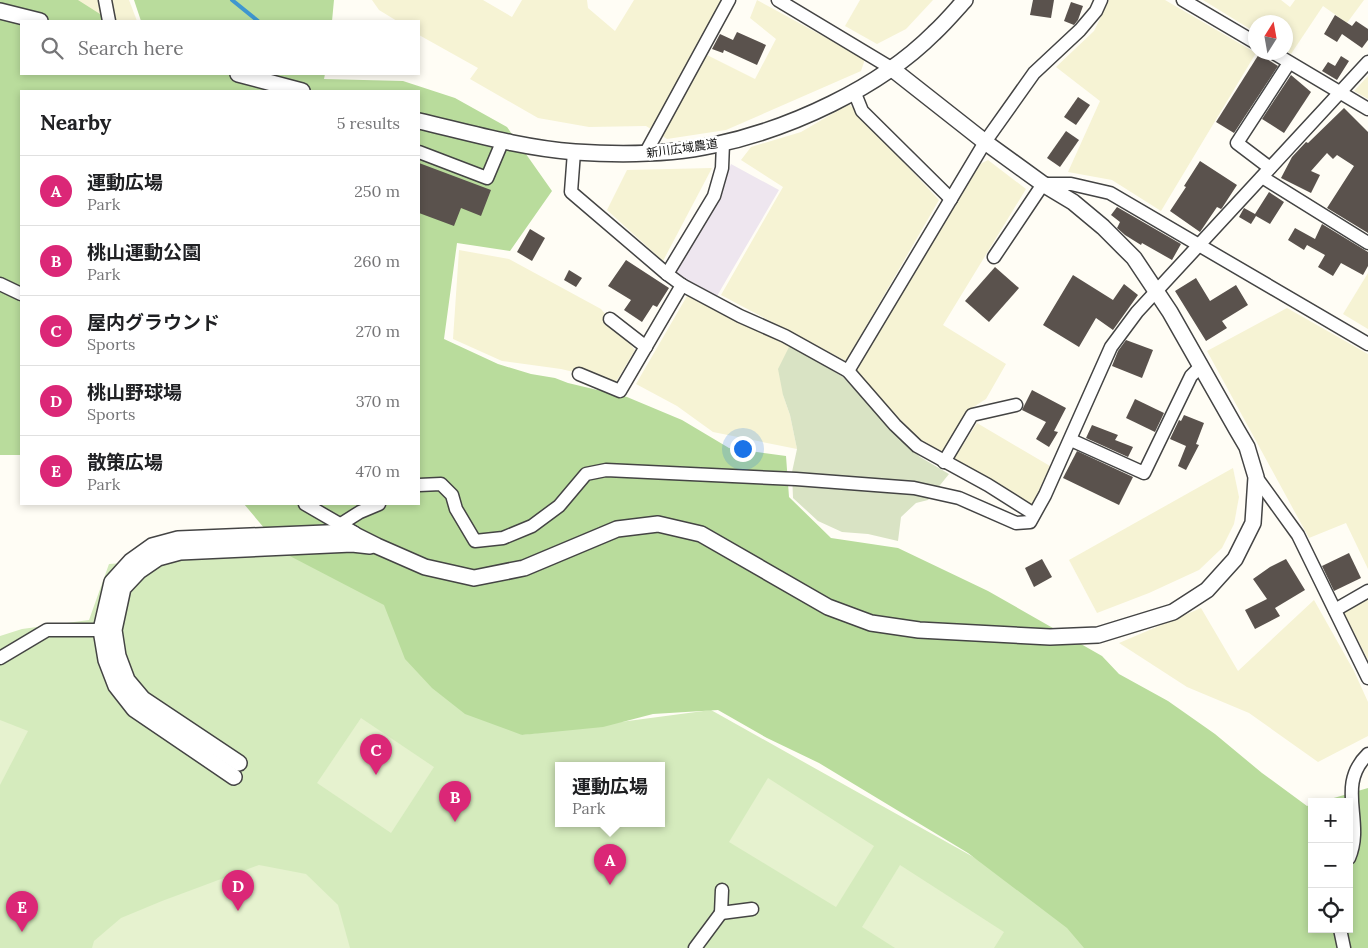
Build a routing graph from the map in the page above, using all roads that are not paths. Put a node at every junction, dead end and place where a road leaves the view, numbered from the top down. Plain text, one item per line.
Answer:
1 (105, 0) edge
2 (729, 0) edge
3 (778, 0) edge
4 (965, 0) edge
5 (1101, 0) edge
6 (1183, 0) edge
7 (0, 11) edge
8 (36, 20) edge
9 (109, 20) edge
10 (1248, 38) edge
11 (1284, 60) edge
12 (1368, 62) edge
13 (1289, 63) junction
14 (891, 68) junction
15 (242, 75) edge
16 (298, 90) edge
17 (854, 91) junction
18 (1340, 93) junction
19 (1368, 109) edge
20 (420, 121) edge
21 (503, 140) junction
22 (985, 142) junction
23 (723, 143) junction
24 (420, 152) edge
25 (574, 152) junction
26 (645, 154) junction
27 (1266, 172) junction
28 (1043, 184) junction
29 (951, 199) junction
30 (1368, 243) edge
31 (1197, 245) junction
32 (994, 257) dead end
33 (667, 274) junction
34 (0, 284) edge
35 (682, 285) junction
36 (1156, 290) junction
37 (20, 294) edge
38 (610, 319) dead end
39 (1368, 344) edge
40 (646, 347) junction
41 (1200, 367) junction
42 (848, 371) junction
43 (579, 374) dead end
44 (1016, 405) dead end
45 (1071, 440) junction
46 (944, 462) junction
47 (1256, 476) junction
48 (420, 485) edge
49 (307, 505) edge
50 (377, 505) edge
51 (1034, 514) junction
52 (341, 524) junction
53 (377, 546) junction
54 (1368, 591) edge
55 (1335, 610) junction
56 (107, 630) junction
57 (0, 658) edge
58 (1368, 678) edge
59 (1368, 754) edge
60 (237, 770) dead end
61 (1353, 843) edge
62 (722, 890) dead end
63 (752, 909) dead end
64 (721, 913) junction
65 (1341, 933) edge
66 (695, 948) edge
67 (1344, 948) edge

1 - 9 street
2 - 26 street
3 - 14 street
4 - 14 street, 新川広域農道
5 - 22 street
6 - 10 street
7 - 8 street
11 - 13 street
12 - 18 street
13 - 18 street
13 - 27 street
14 - 17 street, 新川広域農道
14 - 22 street
15 - 16 street
17 - 23 street, 新川広域農道
17 - 29 street
18 - 19 street
18 - 27 street
20 - 21 street, 新川広域農道
21 - 24 street
21 - 25 street, 新川広域農道
22 - 28 street
22 - 29 street
23 - 26 street, 新川広域農道
23 - 33 street
25 - 26 street, 新川広域農道
25 - 33 street
27 - 30 street
27 - 31 street
28 - 31 street
28 - 32 street
28 - 36 street
29 - 42 street
31 - 36 street
31 - 39 street
33 - 35 street
34 - 37 street
35 - 40 street
35 - 42 street
36 - 41 street
36 - 45 street
38 - 40 street
40 - 43 street
41 - 45 street
41 - 47 street
42 - 46 street
44 - 46 street
45 - 51 street
46 - 51 street
47 - 53 street
47 - 55 street
48 - 51 street
49 - 52 street
50 - 52 street
52 - 53 street
53 - 56 street
54 - 55 street
55 - 58 street
56 - 57 street
56 - 60 street
59 - 61 street
62 - 64 street
63 - 64 street
64 - 66 street
65 - 67 street

